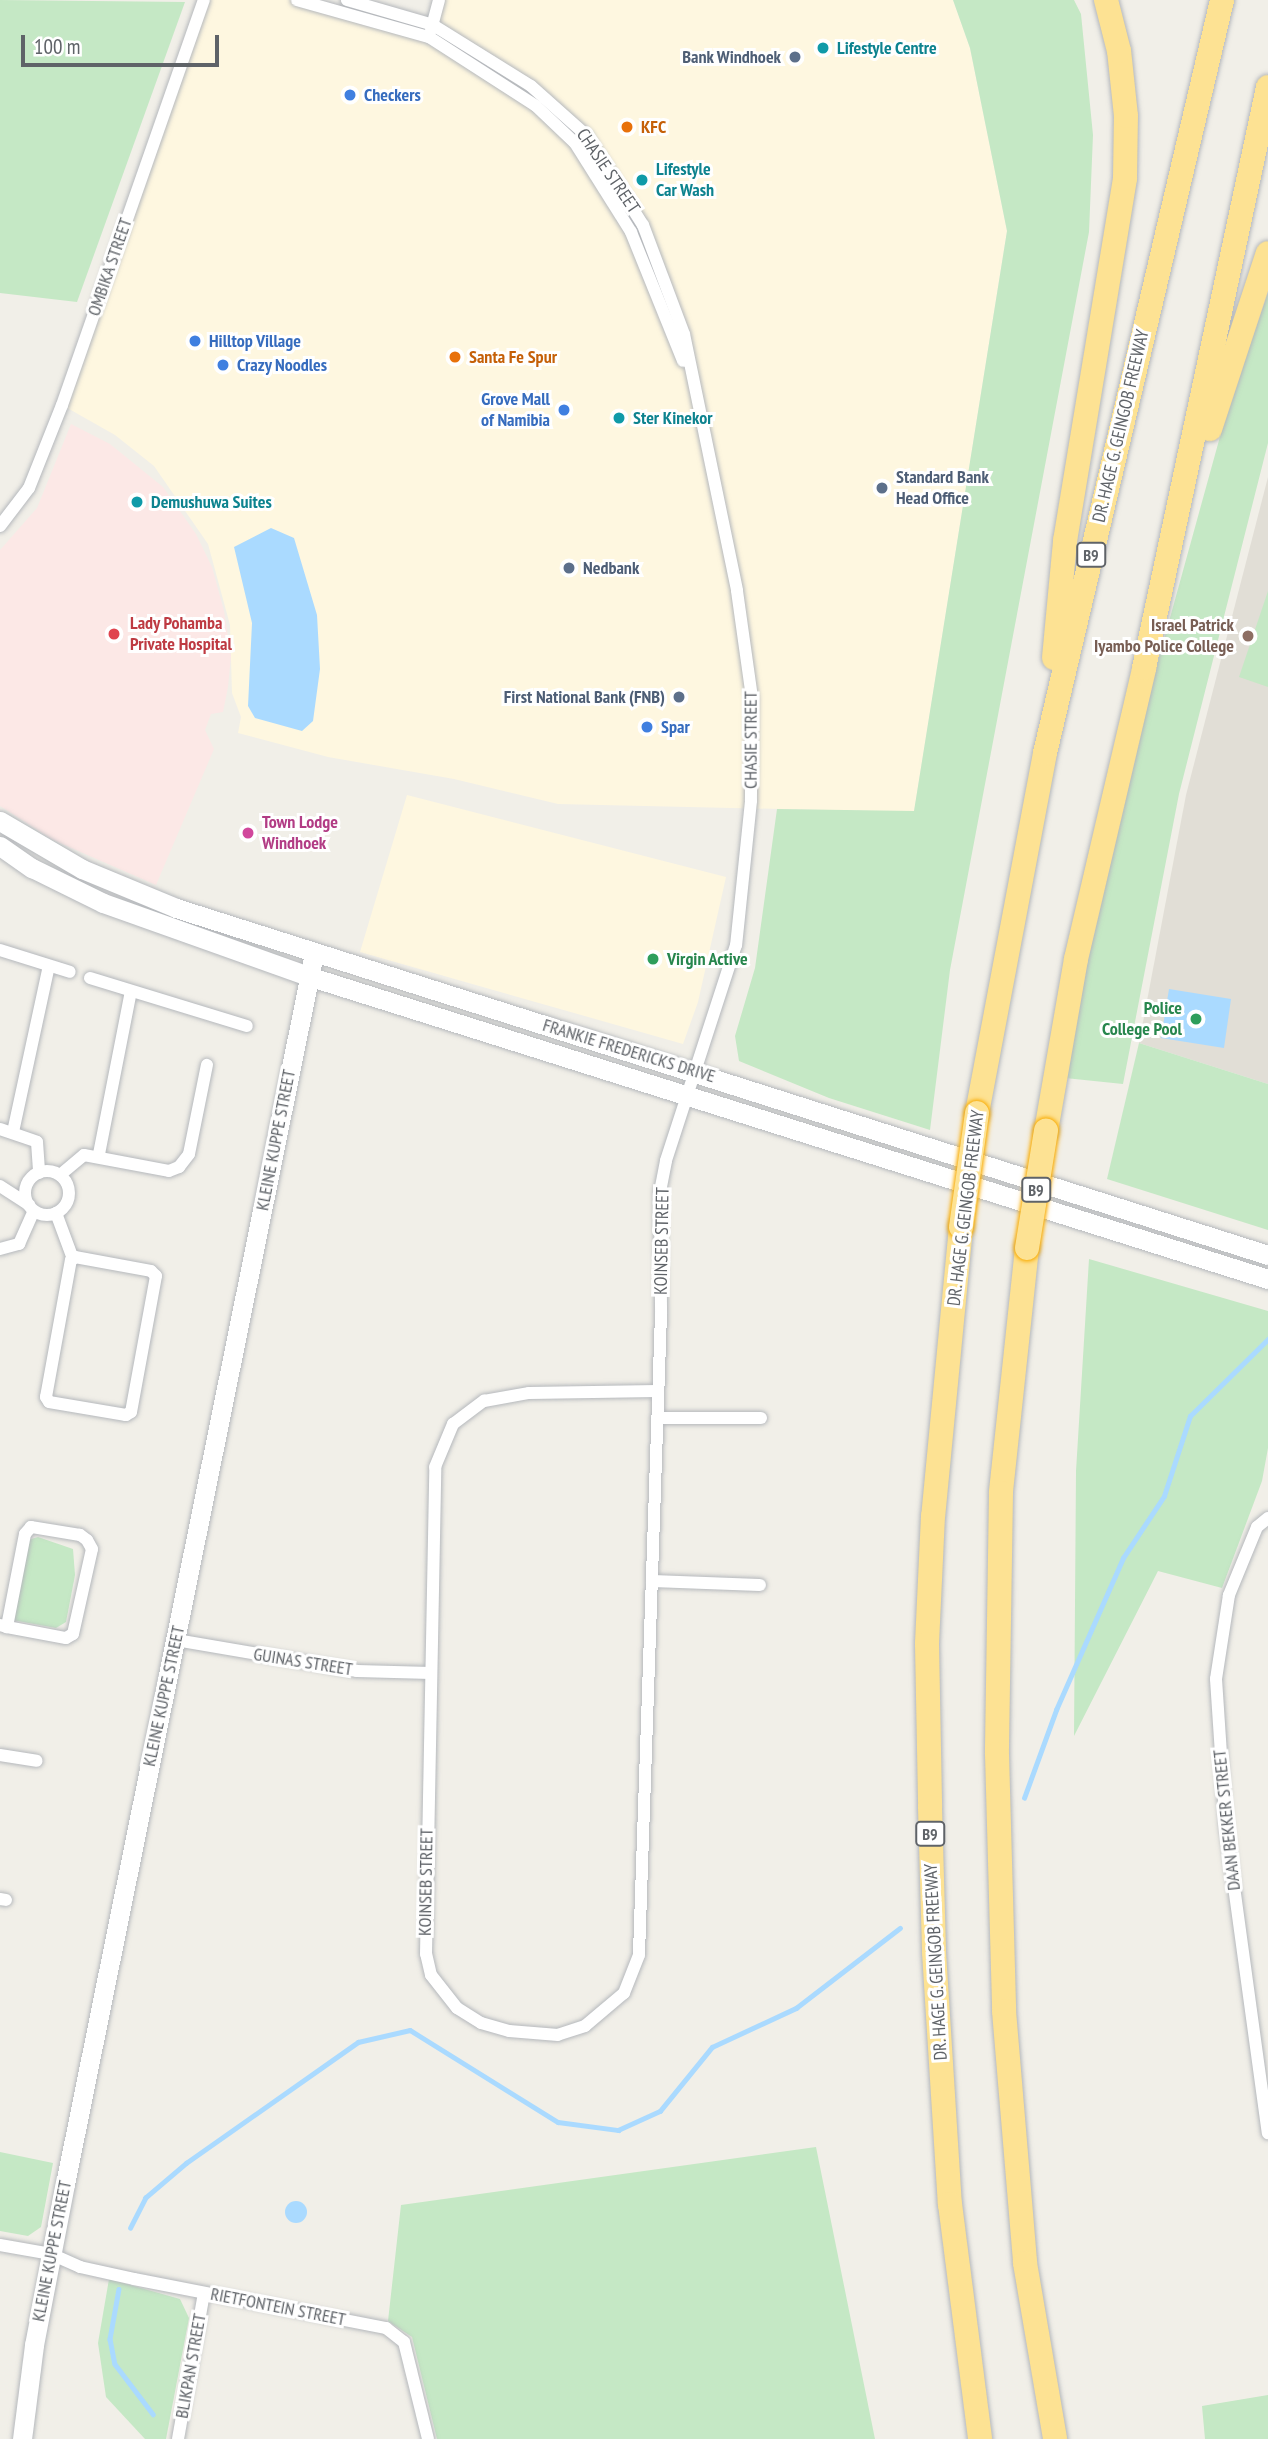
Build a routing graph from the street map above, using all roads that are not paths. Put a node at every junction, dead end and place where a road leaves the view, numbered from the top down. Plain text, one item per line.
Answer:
1 (205, 0) edge
2 (297, 0) edge
3 (347, 0) edge
4 (439, 0) edge
5 (1106, 0) edge
6 (1222, 0) edge
7 (431, 31) junction
8 (1268, 87) edge
9 (1268, 254) edge
10 (0, 526) edge
11 (1163, 579) junction
12 (1045, 753) junction
13 (0, 821) edge
14 (0, 846) edge
15 (0, 950) edge
16 (314, 953) junction
17 (49, 965) junction
18 (69, 972) dead end
19 (308, 976) junction
20 (90, 978) dead end
21 (131, 991) junction
22 (247, 1026) dead end
23 (207, 1065) dead end
24 (697, 1072) junction
25 (689, 1095) junction
26 (7, 1130) edge
27 (99, 1154) junction
28 (35, 1175) junction
29 (60, 1175) junction
30 (2, 1186) edge
31 (32, 1208) junction
32 (55, 1213) junction
33 (0, 1250) edge
34 (1268, 1255) edge
35 (73, 1259) junction
36 (1268, 1279) edge
37 (657, 1391) junction
38 (657, 1418) junction
39 (761, 1418) dead end
40 (1268, 1518) edge
41 (652, 1581) junction
42 (761, 1585) dead end
43 (4, 1626) edge
44 (176, 1640) junction
45 (431, 1673) junction
46 (0, 1755) edge
47 (37, 1761) dead end
48 (1264, 2066) edge
49 (1268, 2133) edge
50 (0, 2245) edge
51 (51, 2254) junction
52 (204, 2293) junction
53 (22, 2439) edge
54 (178, 2439) edge
55 (428, 2439) edge
56 (981, 2439) edge
57 (1055, 2439) edge

1 - 10 street, OMBIKA STREET
2 - 7 street, CHASIE STREET
3 - 7 street, CHASIE STREET
4 - 7 street
5 - 12 highway
6 - 12 highway, DR. HAGE G. GEINGOB FREEWAY / B9
7 - 24 street, CHASIE STREET
8 - 11 highway, B9
9 - 11 highway
11 - 57 highway, B9, bridge
12 - 56 highway, DR. HAGE G. GEINGOB FREEWAY / B9, bridge
13 - 16 main road, FRANKIE FREDERICKS DRIVE
14 - 19 main road, FRANKIE FREDERICKS DRIVE
15 - 17 street
16 - 19 main road, KLEINE KUPPE STREET
16 - 24 main road, FRANKIE FREDERICKS DRIVE
17 - 18 street
17 - 26 street
19 - 25 main road, FRANKIE FREDERICKS DRIVE
19 - 44 main road, KLEINE KUPPE STREET
20 - 21 street
21 - 22 street
21 - 27 street
23 - 27 street
24 - 25 street, CHASIE STREET
24 - 34 main road, FRANKIE FREDERICKS DRIVE
25 - 36 main road, FRANKIE FREDERICKS DRIVE
25 - 37 street, KOINSEB STREET
26 - 28 street
27 - 29 street
28 - 29 street
28 - 30 street
28 - 31 street
29 - 32 street
30 - 31 street
31 - 32 street
31 - 33 street
32 - 35 street
35 - 35 street
37 - 38 street, KOINSEB STREET
37 - 45 street, KOINSEB STREET
38 - 39 street
38 - 41 street, KOINSEB STREET
40 - 48 street, DAAN BEKKER STREET
41 - 42 street
41 - 45 street, KOINSEB STREET
43 - 43 street
44 - 45 street, GUINAS STREET
44 - 51 main road, KLEINE KUPPE STREET
46 - 47 street
48 - 49 street, DAAN BEKKER STREET
50 - 51 street, RIETFONTEIN STREET
51 - 52 street, RIETFONTEIN STREET
51 - 53 main road, KLEINE KUPPE STREET
52 - 54 street, BLIKPAN STREET
52 - 55 street, RIETFONTEIN STREET

